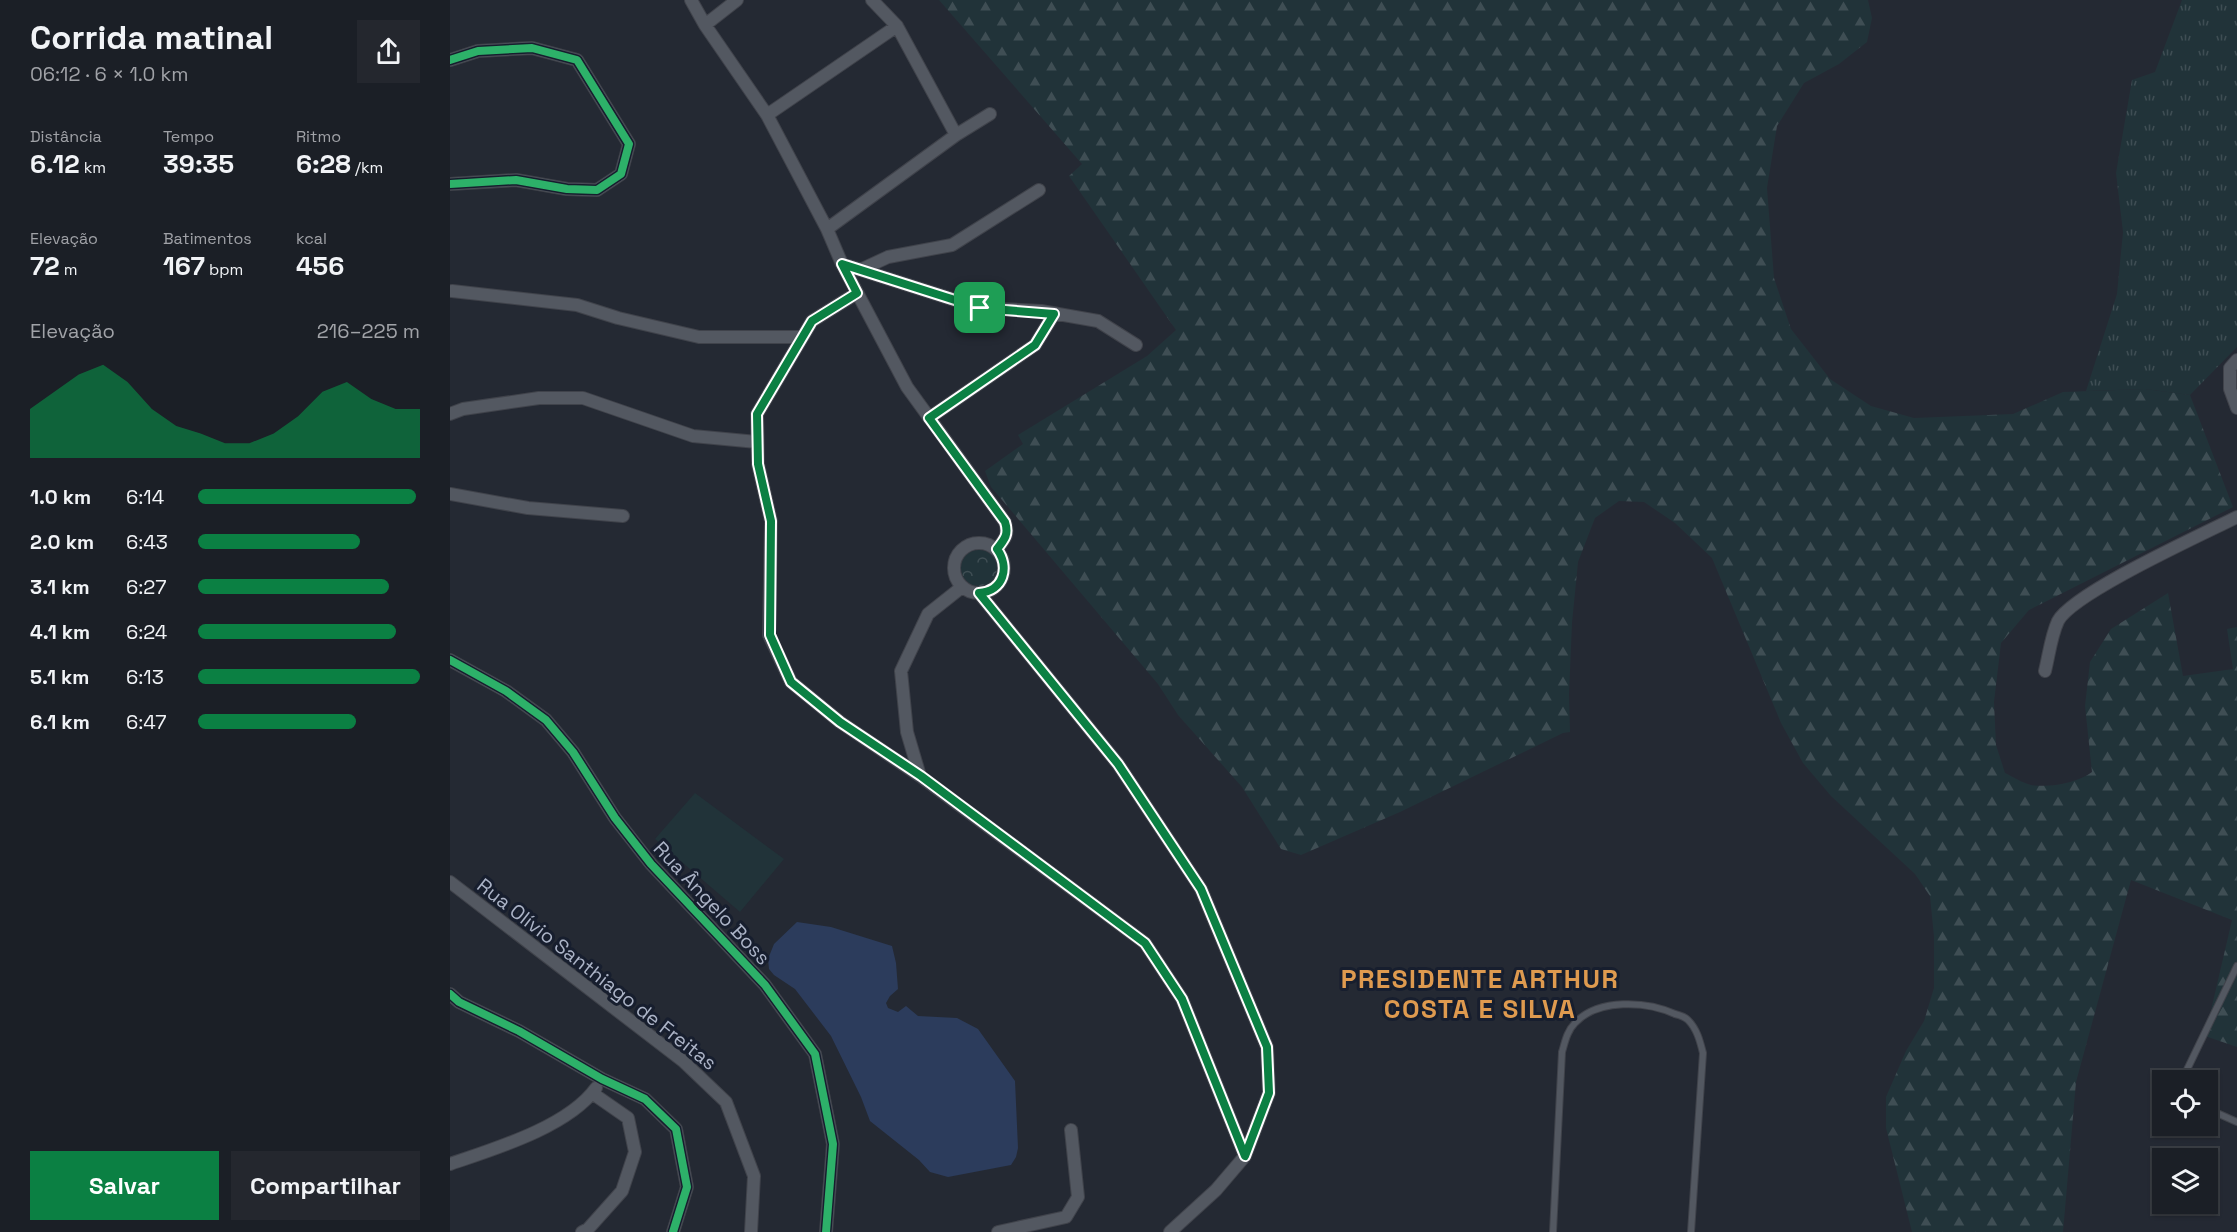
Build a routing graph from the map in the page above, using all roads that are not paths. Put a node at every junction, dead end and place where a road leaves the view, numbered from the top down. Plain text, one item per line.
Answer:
1 (691, 0) edge
2 (737, 0) edge
3 (872, 0) edge
4 (705, 25) junction
5 (897, 26) junction
6 (450, 60) edge
7 (990, 114) dead end
8 (767, 115) junction
9 (956, 135) junction
10 (450, 184) edge
11 (1039, 190) dead end
12 (827, 229) junction
13 (842, 264) junction
14 (860, 270) junction
15 (452, 291) dead end
16 (857, 293) junction
17 (1054, 314) junction
18 (802, 337) junction
19 (1136, 345) dead end
20 (2237, 360) edge
21 (2237, 408) edge
22 (450, 414) edge
23 (929, 418) junction
24 (758, 442) junction
25 (450, 494) edge
26 (623, 516) dead end
27 (2237, 517) edge
28 (997, 549) junction
29 (962, 587) junction
30 (979, 593) junction
31 (450, 660) edge
32 (2045, 671) dead end
33 (921, 776) junction
34 (450, 882) edge
35 (2237, 966) edge
36 (453, 1001) edge
37 (2187, 1070) edge
38 (602, 1079) junction
39 (592, 1093) junction
40 (2218, 1113) edge
41 (2237, 1122) edge
42 (1071, 1130) dead end
43 (1245, 1156) junction
44 (450, 1164) edge
45 (582, 1232) edge
46 (674, 1232) edge
47 (751, 1232) edge
48 (826, 1232) edge
49 (998, 1232) edge
50 (1170, 1232) edge
51 (1553, 1232) edge
52 (1691, 1232) edge

1 - 4 street
2 - 4 street
3 - 5 street
4 - 8 street
5 - 8 street
5 - 9 street
6 - 10 street
7 - 9 street
8 - 12 street
9 - 12 street
11 - 14 street
12 - 13 street
13 - 14 street
13 - 16 street
14 - 17 street
15 - 18 street
16 - 18 street
16 - 23 street
17 - 19 street
17 - 23 street
18 - 24 street
20 - 21 street
22 - 24 street
23 - 28 street
24 - 33 street
25 - 26 street
27 - 32 street
28 - 29 street
28 - 30 street
29 - 30 street
29 - 33 street
30 - 43 street
31 - 48 street, Rua Ângelo Boss
33 - 43 street
34 - 47 street, Rua Olívio Santhiago de Freitas
35 - 37 lane
36 - 38 street
38 - 39 street
38 - 46 street
39 - 44 street
39 - 45 street
40 - 41 lane
42 - 49 street
43 - 50 street
51 - 52 lane

